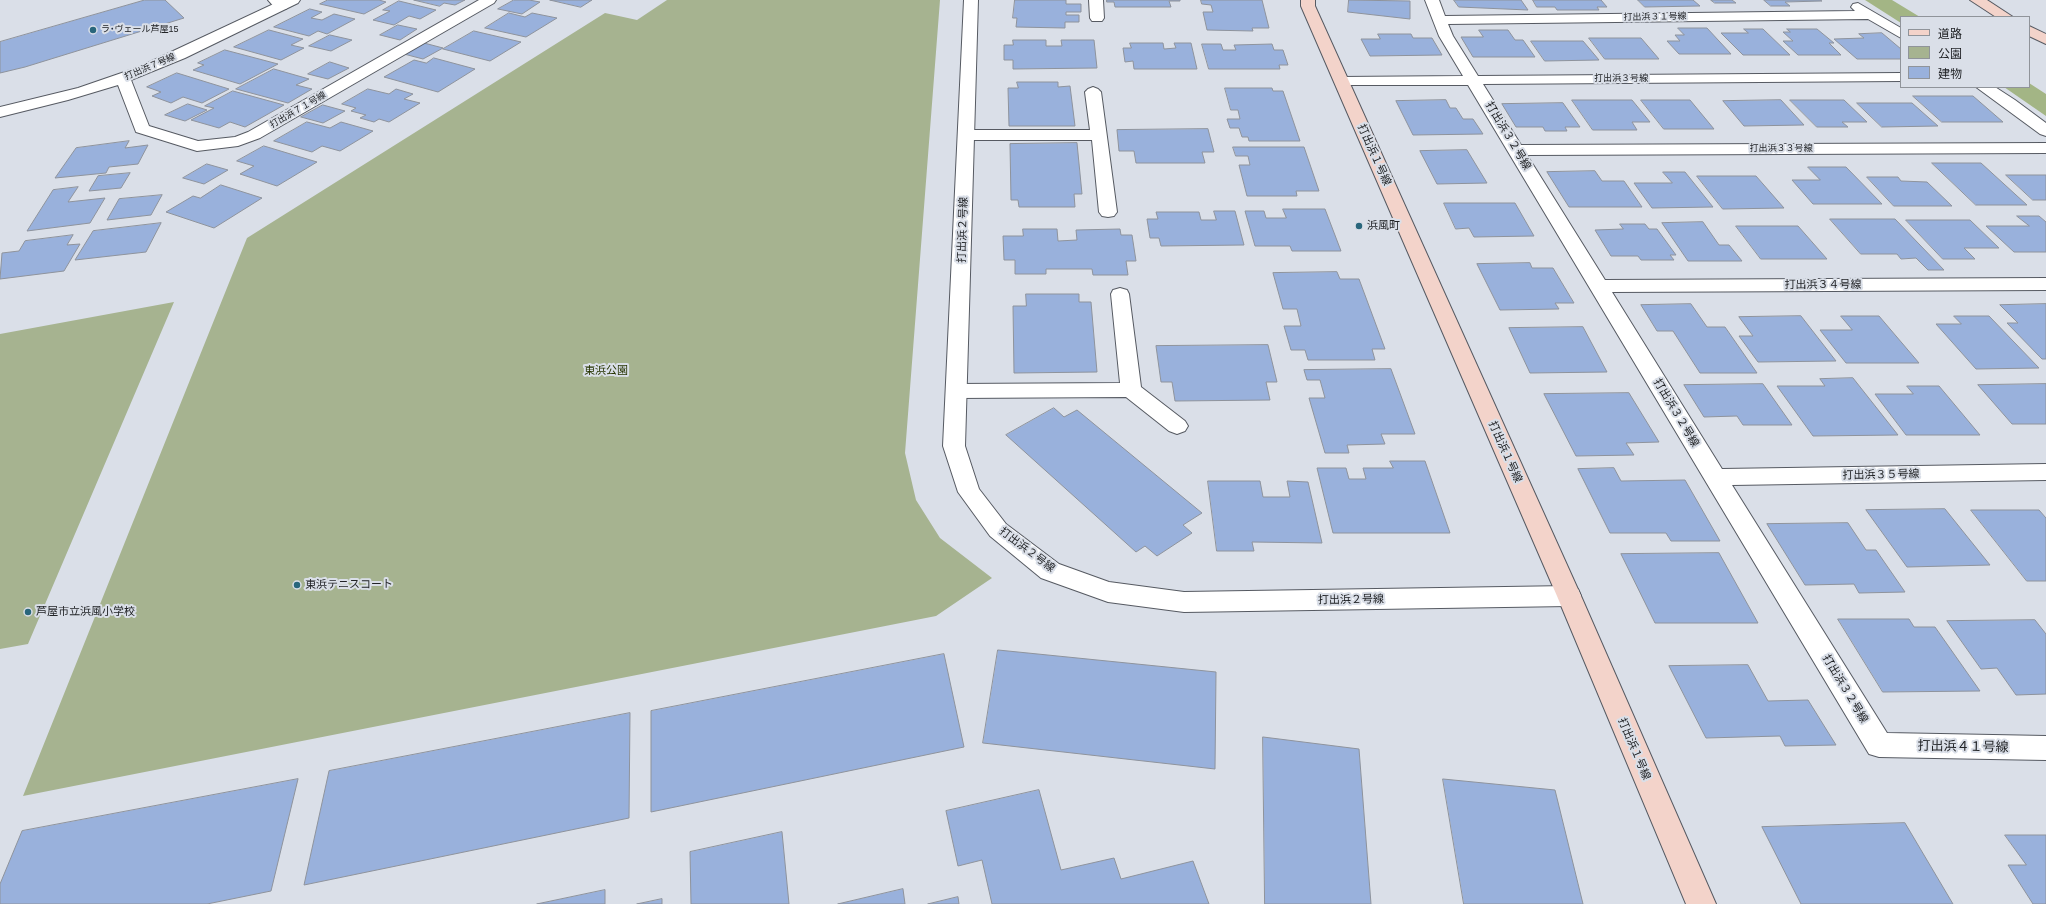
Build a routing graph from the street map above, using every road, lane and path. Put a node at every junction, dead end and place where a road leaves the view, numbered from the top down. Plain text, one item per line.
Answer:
1 (489, 0) edge
2 (971, 0) edge
3 (1096, 0) edge
4 (1308, 0) edge
5 (1432, 0) edge
6 (1848, 0) edge
7 (1977, 0) edge
8 (283, 2) edge
9 (1871, 15) junction
10 (2004, 16) edge
11 (1097, 18) dead end
12 (1440, 20) junction
13 (2030, 31) edge
14 (1900, 33) edge
15 (2046, 40) edge
16 (1900, 77) edge
17 (123, 78) junction
18 (1474, 80) junction
19 (1341, 81) junction
20 (1986, 88) edge
21 (1093, 92) dead end
22 (0, 112) edge
23 (2046, 131) edge
24 (1099, 134) junction
25 (966, 135) junction
26 (2046, 148) edge
27 (1516, 150) junction
28 (1108, 212) dead end
29 (2046, 284) edge
30 (1599, 286) junction
31 (1120, 294) dead end
32 (1131, 390) junction
33 (957, 391) junction
34 (1176, 426) dead end
35 (2046, 472) edge
36 (1716, 477) junction
37 (1569, 596) junction
38 (1879, 745) joint
39 (2046, 748) edge
40 (1701, 904) edge

1 - 17 street, 打出浜７１号線
2 - 25 street, 打出浜２号線
3 - 11 street
4 - 19 street, 打出浜１号線
5 - 12 street, 打出浜３２号線
6 - 9 street
7 - 10 street
8 - 17 street, 打出浜７号線
9 - 12 street, 打出浜３１号線
9 - 14 street
12 - 18 street, 打出浜３２号線
13 - 15 street
16 - 18 street, 打出浜３号線
17 - 22 street, 打出浜７号線
18 - 19 street, 打出浜３号線
18 - 27 street, 打出浜３２号線
19 - 37 street, 打出浜１号線
20 - 23 street
21 - 24 street
24 - 25 street
24 - 28 street
25 - 33 street, 打出浜２号線
26 - 27 street, 打出浜３３号線
27 - 30 street, 打出浜３２号線
29 - 30 street, 打出浜３４号線
30 - 36 street, 打出浜３２号線
31 - 32 street
32 - 33 street
32 - 34 street
33 - 37 street, 打出浜２号線
35 - 36 street, 打出浜３５号線
36 - 38 street, 打出浜３２号線
37 - 40 street, 打出浜１号線
38 - 39 street, 打出浜４１号線

